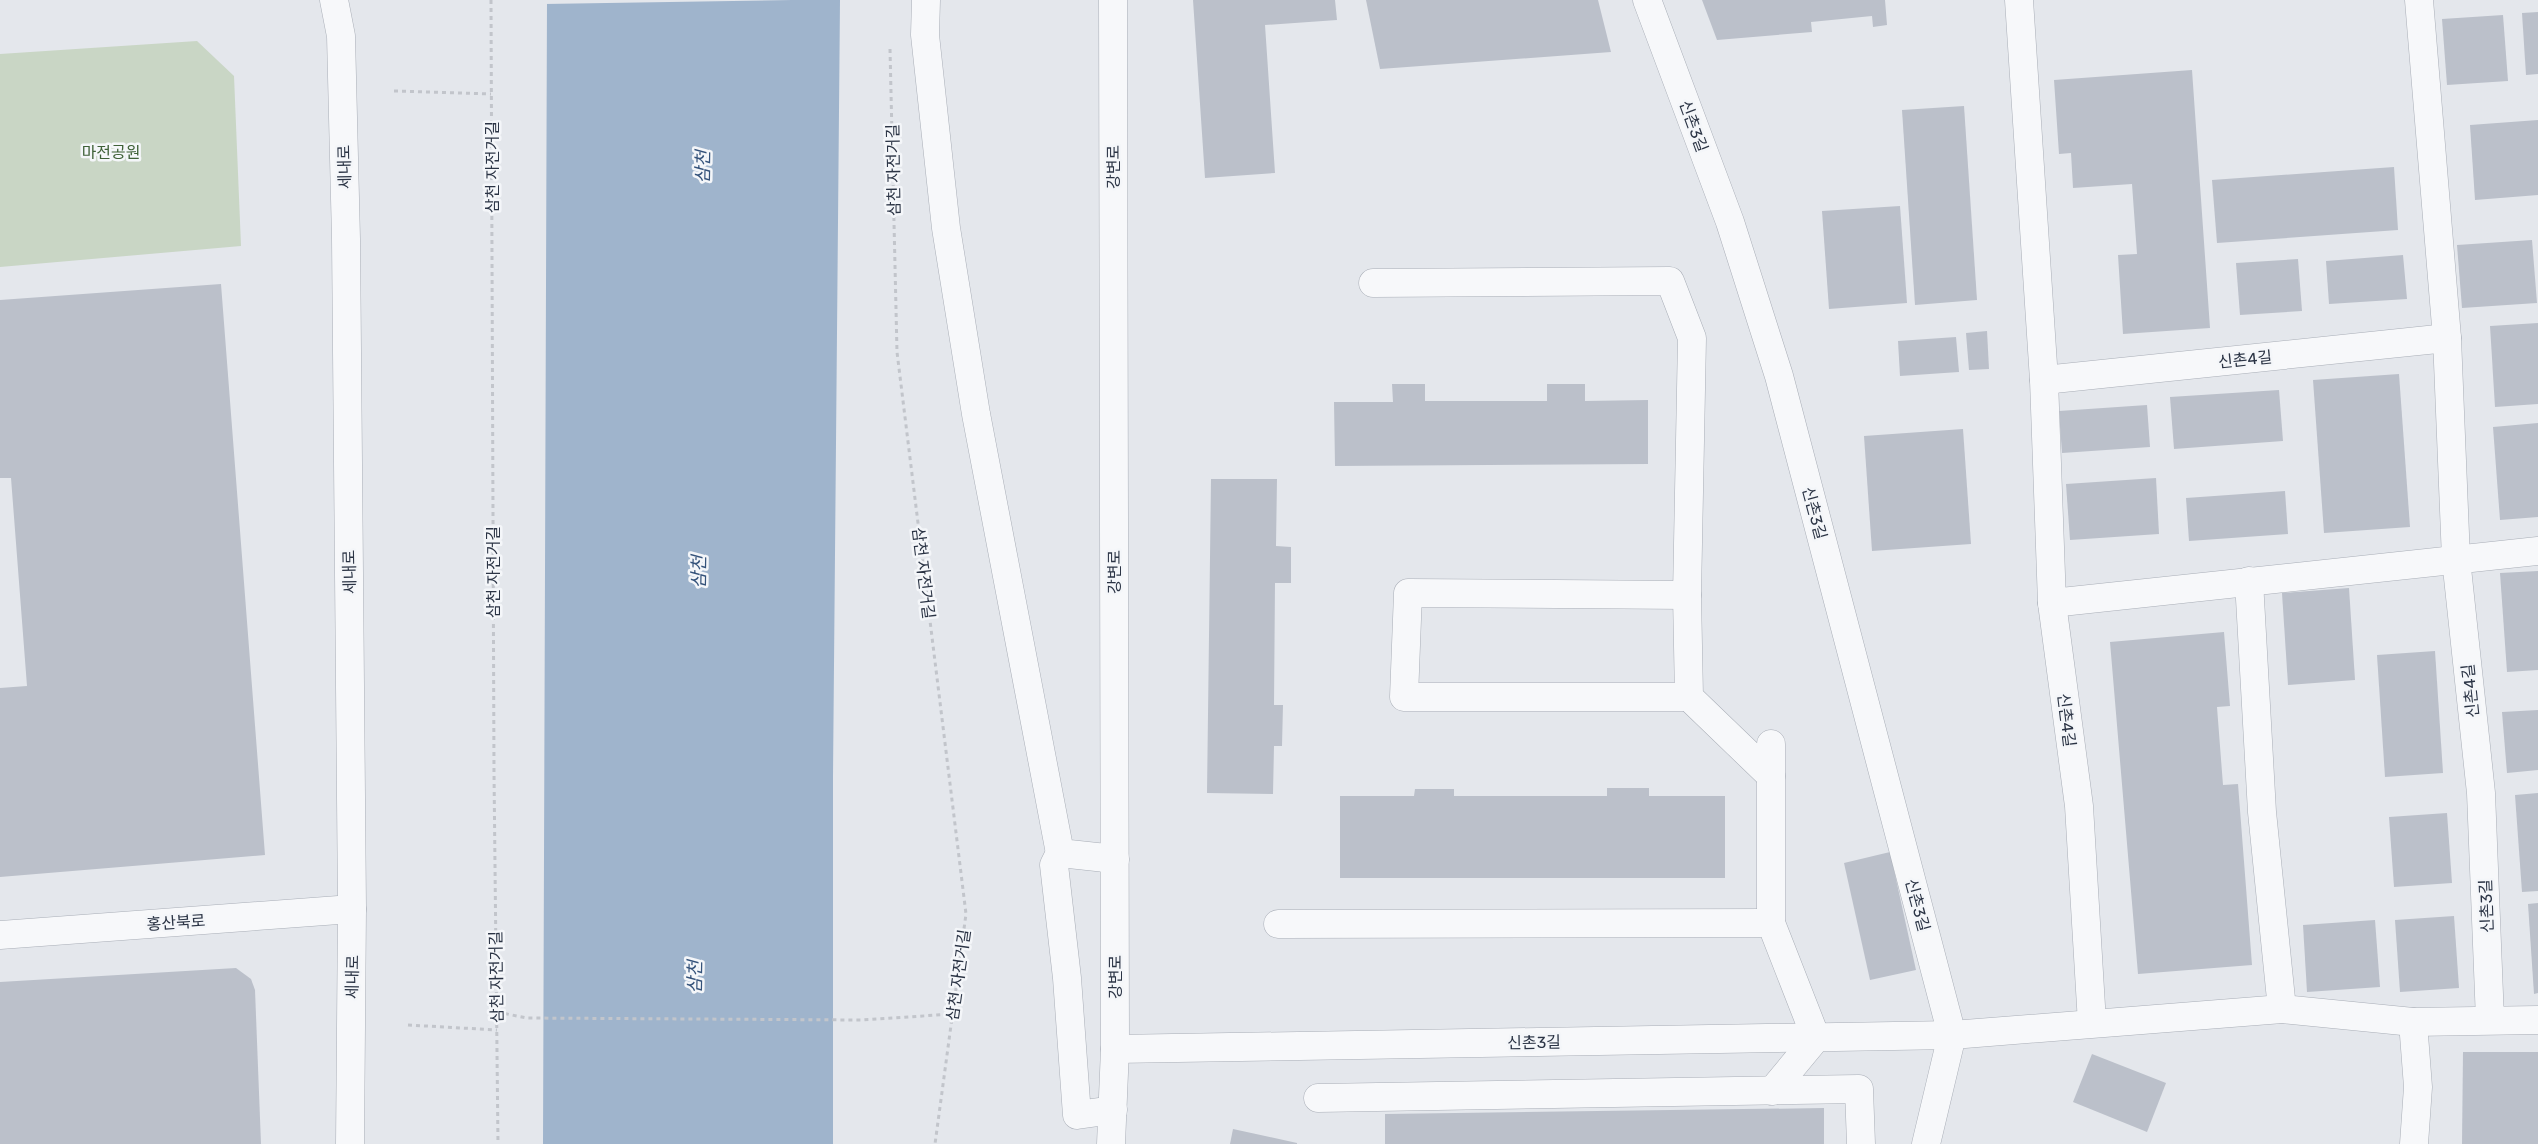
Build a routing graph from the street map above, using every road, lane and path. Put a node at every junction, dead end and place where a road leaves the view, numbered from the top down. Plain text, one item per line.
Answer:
1 (334, 0) edge
2 (491, 0) edge
3 (926, 0) edge
4 (1113, 0) edge
5 (1647, 0) edge
6 (2019, 0) edge
7 (2419, 0) edge
8 (890, 43) dead end
9 (394, 91) dead end
10 (492, 94) junction
11 (1373, 283) dead end
12 (2447, 338) junction
13 (2044, 380) junction
14 (2538, 551) edge
15 (2456, 559) junction
16 (2249, 581) junction
17 (1687, 595) junction
18 (2052, 603) junction
19 (1689, 697) junction
20 (1771, 744) dead end
21 (1771, 776) junction
22 (2481, 793) joint
23 (1060, 853) junction
24 (1115, 858) junction
25 (352, 909) junction
26 (1771, 923) junction
27 (1278, 924) dead end
28 (0, 935) edge
29 (2282, 1009) junction
30 (496, 1012) junction
31 (953, 1014) junction
32 (2490, 1020) junction
33 (2538, 1020) edge
34 (2413, 1022) junction
35 (2092, 1023) junction
36 (408, 1025) dead end
37 (497, 1030) junction
38 (1952, 1035) junction
39 (1816, 1038) junction
40 (1115, 1049) junction
41 (1772, 1091) junction
42 (1318, 1098) dead end
43 (1113, 1110) junction
44 (350, 1144) edge
45 (498, 1144) edge
46 (935, 1144) edge
47 (1111, 1144) edge
48 (1861, 1144) edge
49 (1926, 1144) edge
50 (2414, 1144) edge

1 - 25 street, 세내로
2 - 10 path, 삼천 자전거길
3 - 23 street
4 - 24 street, 강변로
5 - 38 street, 신촌3길
6 - 13 street, 신촌4길
7 - 12 street, 신촌4길
8 - 31 path, 삼천 자전거길
9 - 10 path
10 - 30 path, 삼천 자전거길
11 - 17 street
12 - 13 street, 신촌4길
12 - 15 street, 신촌4길
13 - 18 street, 신촌4길
14 - 15 street
15 - 16 street
15 - 22 street, 신촌4길
16 - 18 street
16 - 29 street
17 - 19 street
17 - 19 street
18 - 35 street, 신촌4길
19 - 21 street
20 - 21 street
21 - 26 street
22 - 32 street, 신촌3길
23 - 24 street
23 - 43 street
24 - 40 street, 강변로
25 - 28 street, 홍산북로
25 - 44 street, 세내로
26 - 27 street
26 - 39 street
29 - 34 street, 신촌3길
29 - 35 street, 신촌3길
30 - 31 path
30 - 37 path, 삼천 자전거길
31 - 46 path, 삼천 자전거길
32 - 33 street, 신촌3길
32 - 34 street, 신촌3길
34 - 50 street
35 - 38 street, 신촌3길
36 - 37 path
37 - 45 path, 삼천 자전거길
38 - 39 street, 신촌3길
38 - 49 street, 신촌3길
39 - 40 street, 신촌3길
39 - 41 street
40 - 43 street, 강변로
41 - 42 street
41 - 48 street
43 - 47 street, 강변로

